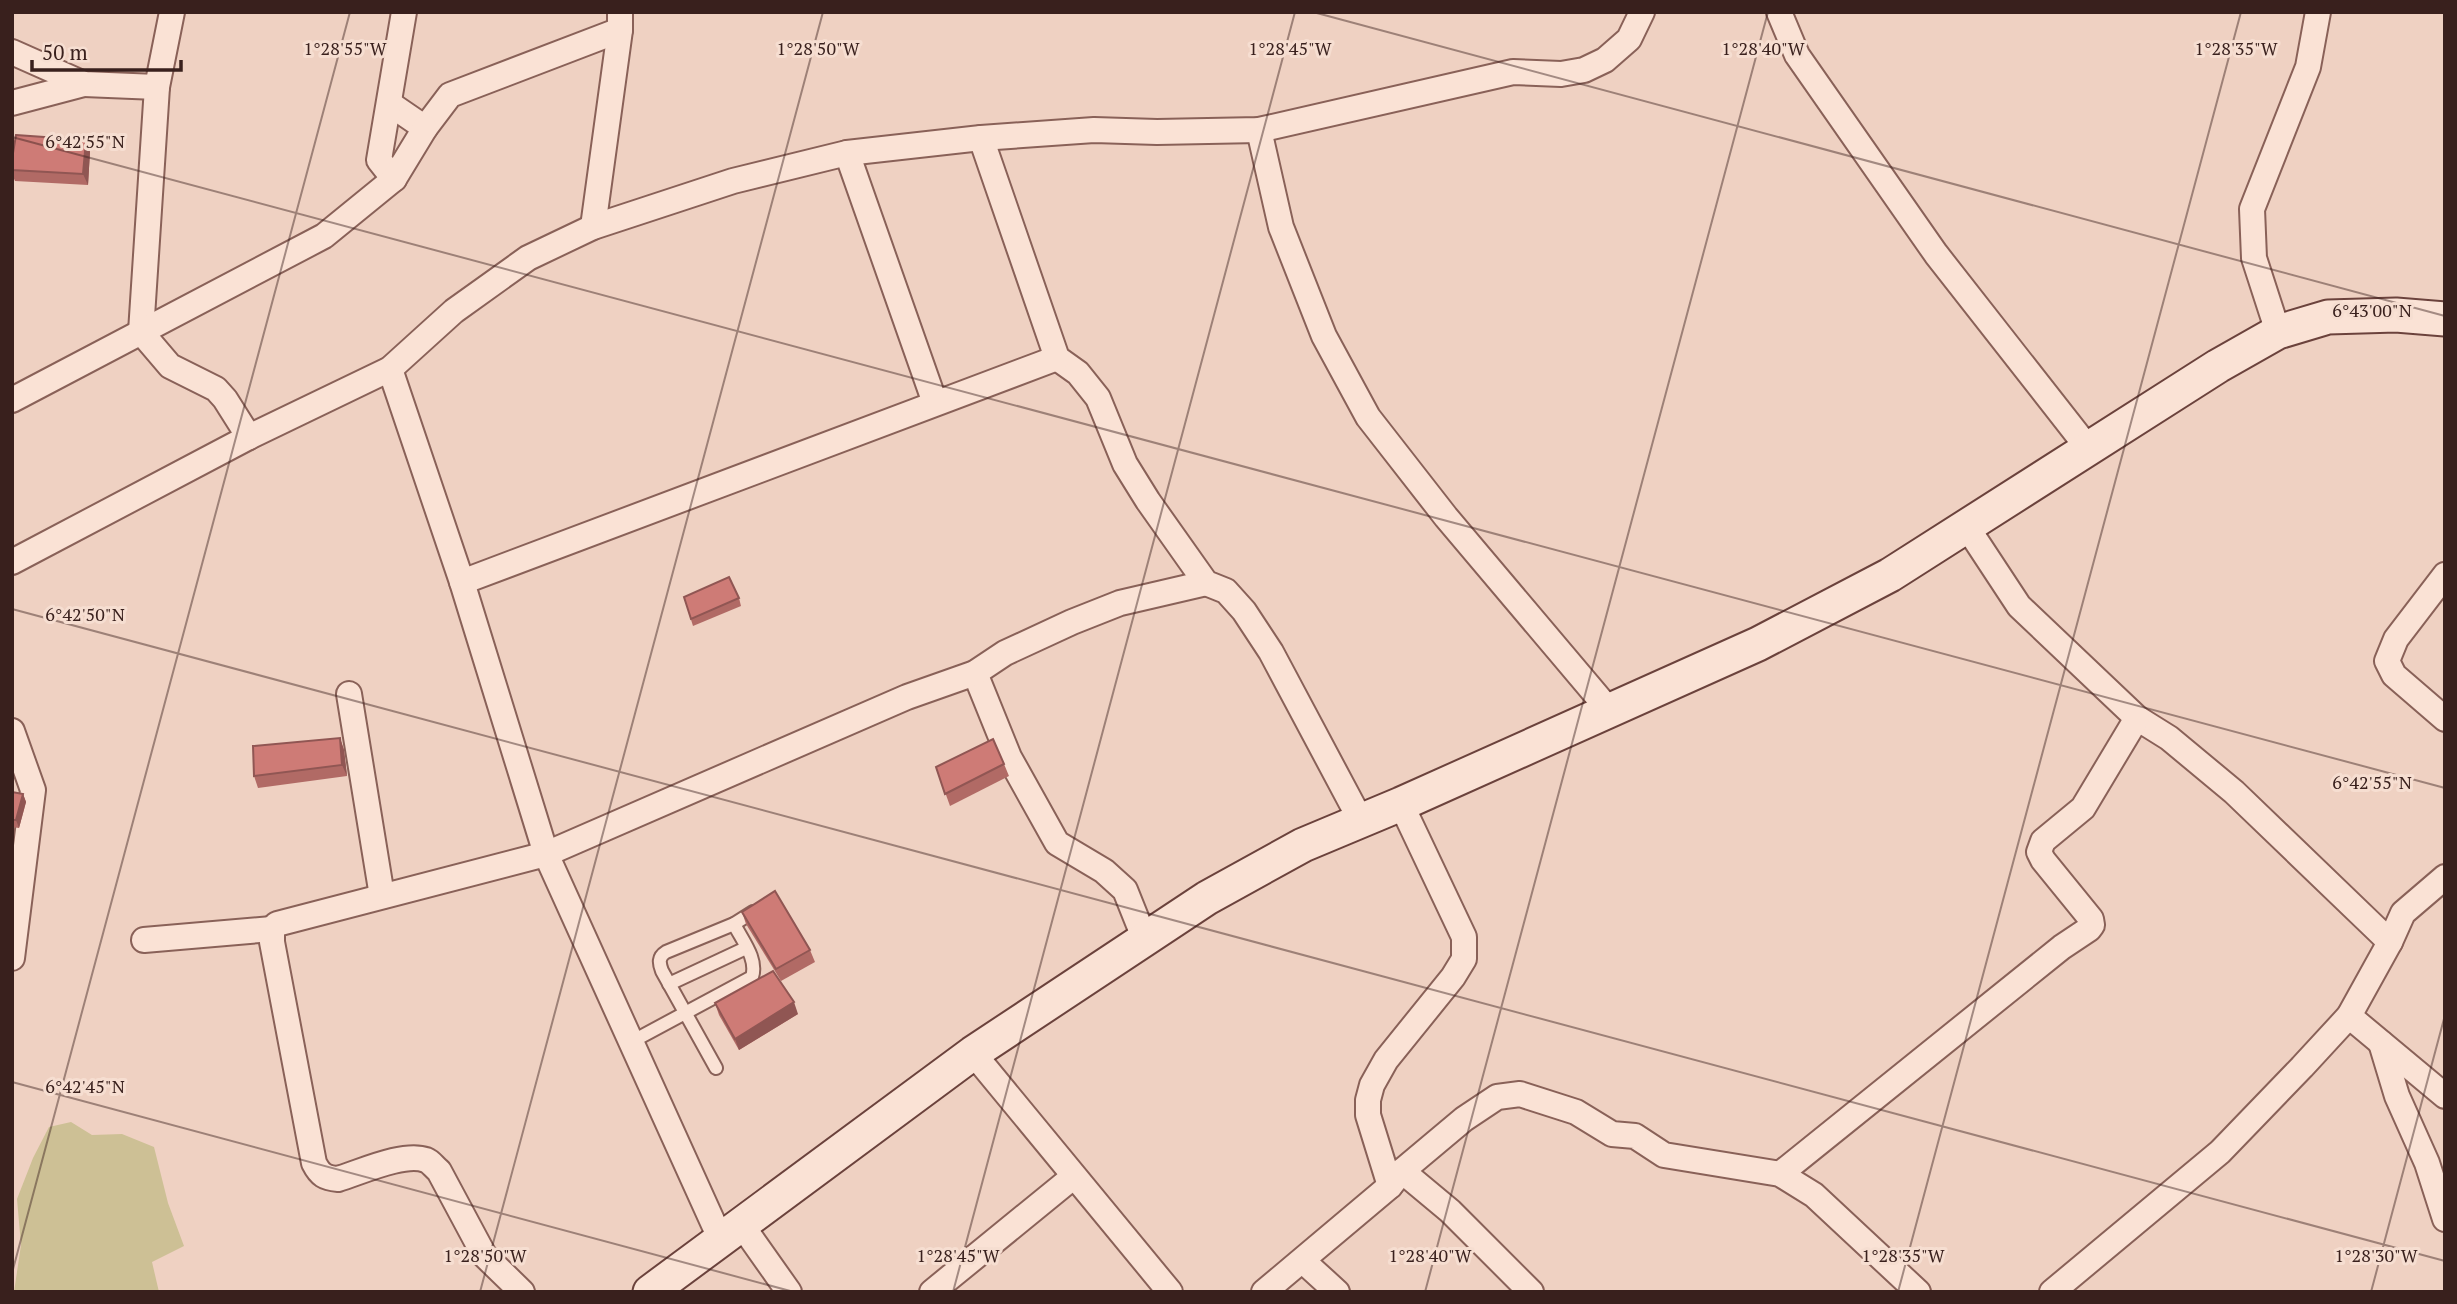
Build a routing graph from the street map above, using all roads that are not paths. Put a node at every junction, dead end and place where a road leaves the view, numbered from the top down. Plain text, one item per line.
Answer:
1 (172, 12) edge
2 (404, 12) edge
3 (1642, 12) edge
4 (1779, 12) edge
5 (2318, 12) edge
6 (620, 21) edge
7 (12, 52) edge
8 (84, 84) junction
9 (157, 87) junction
10 (12, 103) edge
11 (390, 104) junction
12 (425, 128) junction
13 (1259, 130) junction
14 (981, 138) junction
15 (847, 153) junction
16 (394, 179) junction
17 (593, 227) junction
18 (2445, 319) edge
19 (141, 332) junction
20 (2278, 332) junction
21 (1057, 358) junction
22 (390, 369) junction
23 (12, 400) edge
24 (935, 403) junction
25 (249, 437) junction
26 (2088, 447) junction
27 (1967, 527) junction
28 (12, 562) edge
29 (2445, 575) edge
30 (462, 582) junction
31 (1206, 583) junction
32 (975, 673) junction
33 (349, 694) dead end
34 (1609, 710) junction
35 (2137, 718) junction
36 (2445, 719) edge
37 (12, 731) edge
38 (1401, 804) junction
39 (1361, 821) junction
40 (546, 854) junction
41 (2445, 877) edge
42 (382, 896) junction
43 (753, 912) edge
44 (734, 924) junction
45 (272, 929) junction
46 (144, 940) dead end
47 (1145, 940) junction
48 (2390, 942) junction
49 (746, 948) junction
50 (12, 958) edge
51 (669, 984) junction
52 (685, 1014) junction
53 (2349, 1016) junction
54 (633, 1041) junction
55 (2381, 1043) junction
56 (973, 1053) junction
57 (716, 1068) dead end
58 (2445, 1096) edge
59 (1780, 1174) junction
60 (1073, 1177) junction
61 (1396, 1178) junction
62 (2445, 1219) edge
63 (731, 1231) junction
64 (1303, 1261) junction
65 (523, 1292) edge
66 (650, 1292) edge
67 (789, 1292) edge
68 (932, 1292) edge
69 (1170, 1292) edge
70 (1264, 1292) edge
71 (1337, 1292) edge
72 (1531, 1292) edge
73 (1918, 1292) edge
74 (2052, 1292) edge

1 - 9 street
2 - 11 street
3 - 13 street
4 - 26 street
5 - 20 street
6 - 12 street
6 - 17 street
7 - 8 street
8 - 9 street
8 - 10 street
9 - 19 street
11 - 12 street
11 - 16 street
12 - 16 street
13 - 14 street
13 - 34 street
14 - 15 street
14 - 21 street
15 - 17 street
15 - 24 street
16 - 19 street
17 - 22 street
18 - 20 street
19 - 23 street
19 - 25 street
20 - 26 street
21 - 24 street
21 - 31 street
22 - 25 street
22 - 30 street
24 - 30 street
25 - 28 street
26 - 27 street
27 - 34 street
27 - 35 street
29 - 36 street
30 - 40 street
31 - 32 street
31 - 39 street
32 - 40 street
32 - 47 street
33 - 42 street
34 - 38 street
35 - 48 street
35 - 59 street
37 - 50 street
38 - 39 street
38 - 61 street
39 - 47 street
40 - 42 street
40 - 54 street
41 - 48 street
42 - 45 street
43 - 44 lane
44 - 49 lane
44 - 51 lane
45 - 46 street
45 - 65 street
47 - 56 street
48 - 53 street
49 - 51 lane
49 - 52 lane
51 - 52 lane
52 - 54 lane
52 - 57 lane
53 - 55 street
53 - 74 street
54 - 63 street
55 - 58 street
55 - 62 street
56 - 60 street
56 - 63 street
59 - 61 street
59 - 73 street
60 - 68 street
60 - 69 street
61 - 64 street
61 - 72 street
63 - 66 street
63 - 67 street
64 - 70 street
64 - 71 street

